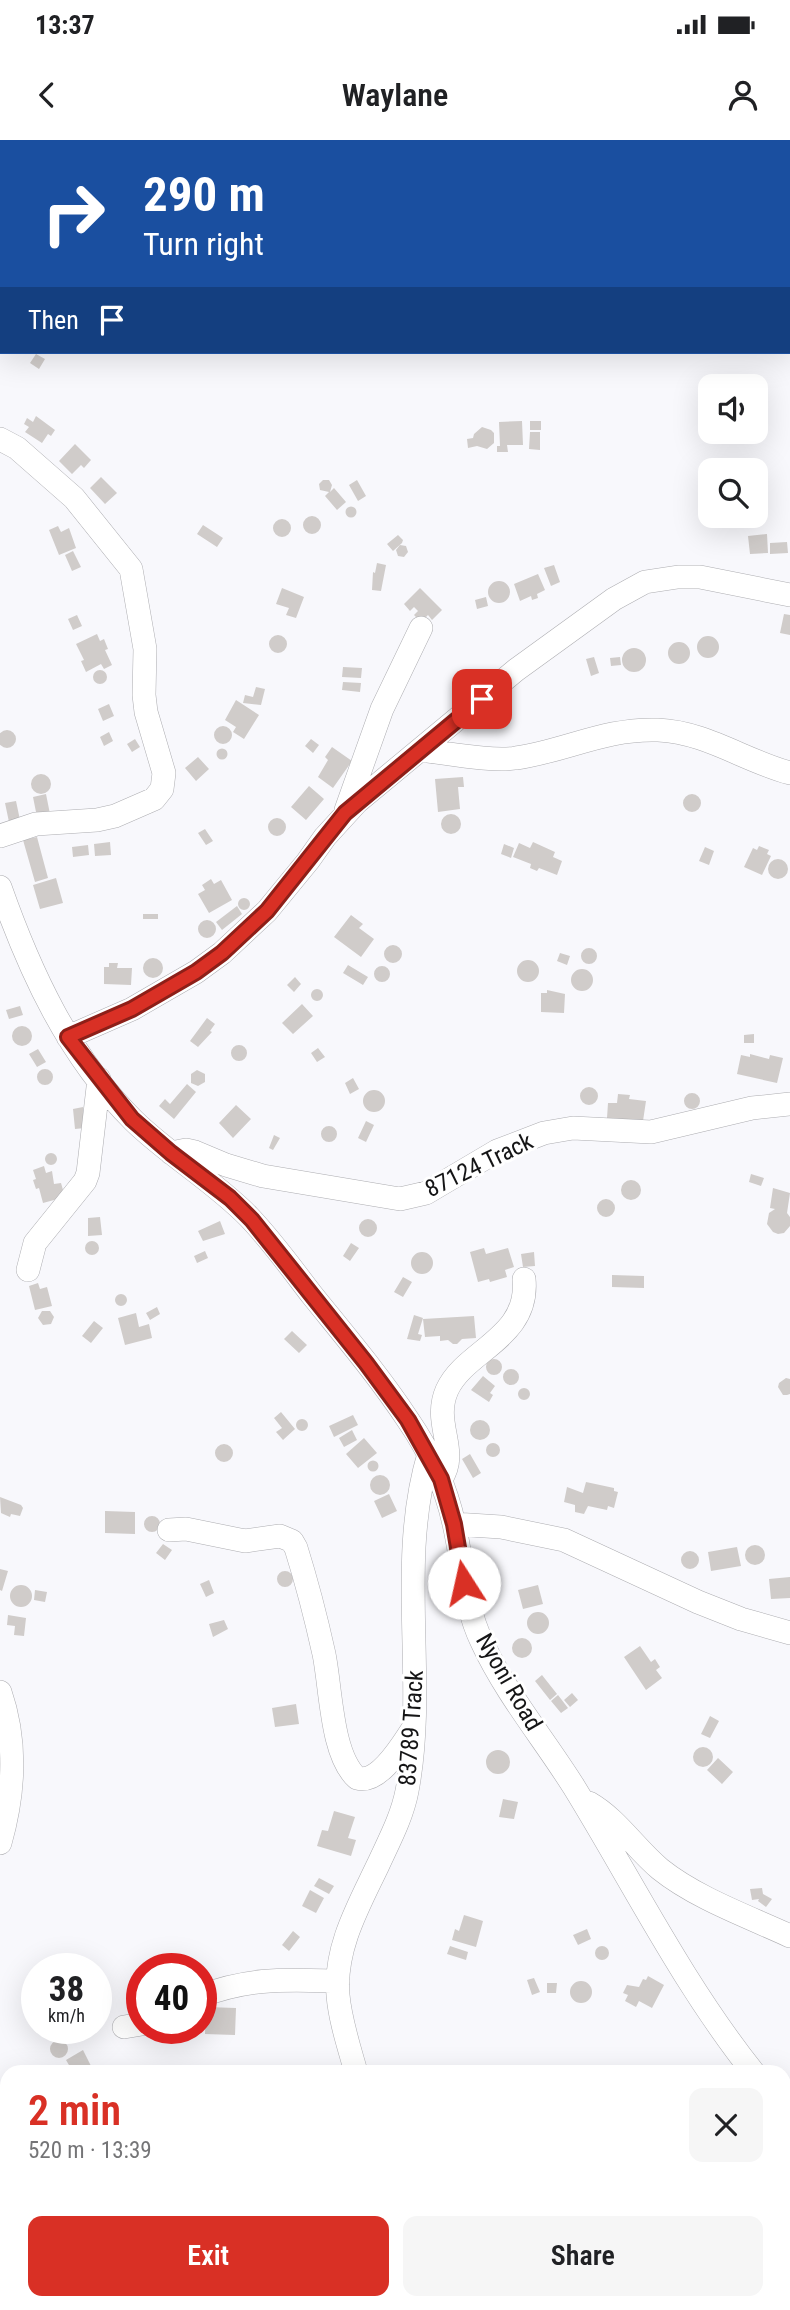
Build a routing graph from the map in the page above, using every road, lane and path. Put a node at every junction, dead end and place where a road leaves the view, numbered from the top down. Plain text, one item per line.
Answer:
1 (0, 439) edge
2 (790, 595) edge
3 (421, 628) dead end
4 (420, 750) junction
5 (790, 774) edge
6 (345, 813) junction
7 (0, 836) edge
8 (0, 887) edge
9 (68, 1037) junction
10 (99, 1079) junction
11 (790, 1104) edge
12 (171, 1153) junction
13 (28, 1270) dead end
14 (524, 1279) dead end
15 (429, 1454) junction
16 (441, 1479) junction
17 (454, 1524) junction
18 (169, 1530) dead end
19 (790, 1633) edge
20 (0, 1692) edge
21 (414, 1727) junction
22 (580, 1798) junction
23 (6, 1801) edge
24 (0, 1843) edge
25 (790, 1936) edge
26 (338, 1981) junction
27 (217, 1990) edge
28 (354, 2065) edge
29 (748, 2065) edge

1 - 7 street
2 - 4 street
3 - 6 street
4 - 5 street
4 - 6 street
6 - 9 street
8 - 9 street, Nyoni Road
9 - 10 street, Nyoni Road
10 - 12 street, Nyoni Road
10 - 13 street
11 - 12 street, 87124 Track
12 - 15 street, Nyoni Road
14 - 16 street
15 - 16 street, Nyoni Road
15 - 21 street, 83789 Track
16 - 17 street, Nyoni Road
17 - 19 street
17 - 22 street, Nyoni Road
18 - 21 street
20 - 23 street
21 - 26 street, 83789 Track
22 - 25 street
22 - 29 street, Nyoni Road
23 - 24 street
26 - 27 street
26 - 28 street, 83789 Track

